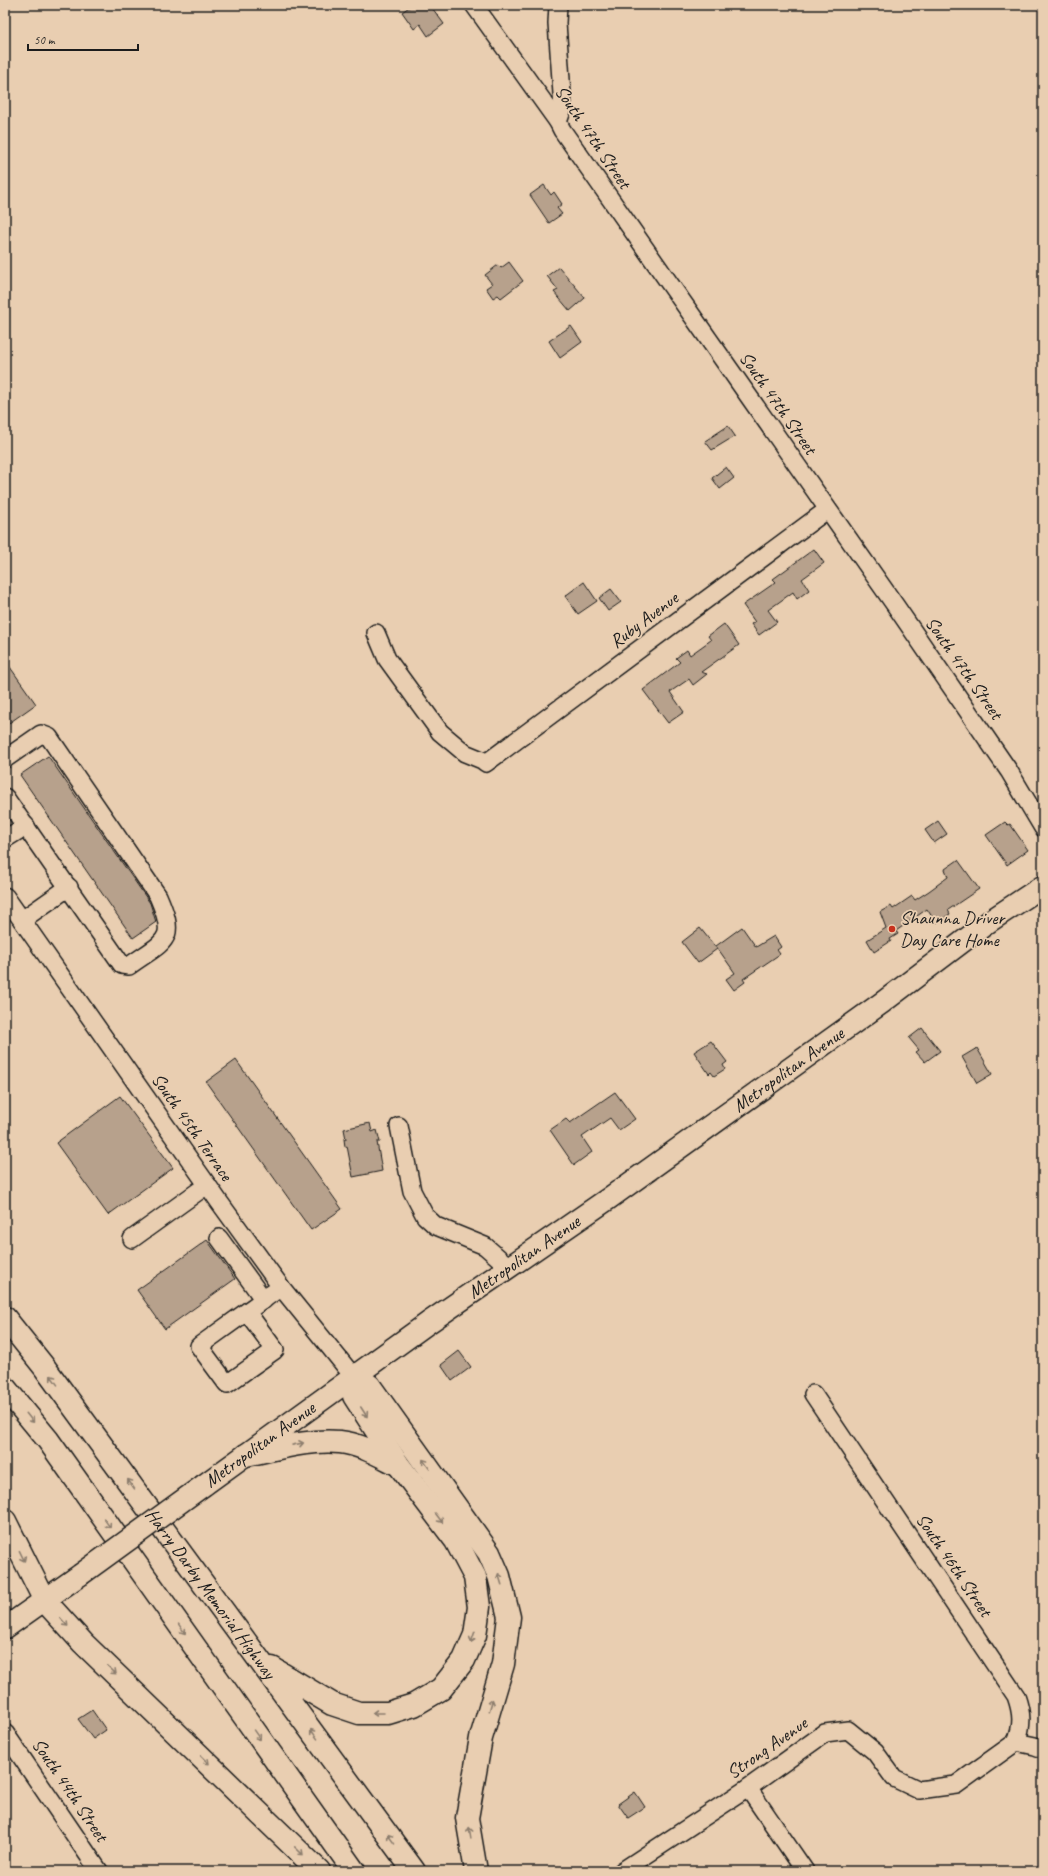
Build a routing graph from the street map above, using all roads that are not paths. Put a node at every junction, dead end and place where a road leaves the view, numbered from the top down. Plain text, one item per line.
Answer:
1 (474, 5) edge
2 (558, 5) edge
3 (558, 122) junction
4 (827, 510) junction
5 (376, 633) dead end
6 (5, 759) edge
7 (5, 797) edge
8 (26, 826) junction
9 (1043, 828) edge
10 (5, 839) edge
11 (1043, 886) edge
12 (69, 887) junction
13 (5, 896) edge
14 (22, 920) junction
15 (399, 1126) dead end
16 (207, 1185) junction
17 (219, 1238) dead end
18 (132, 1239) dead end
19 (509, 1267) junction
20 (281, 1288) junction
21 (264, 1300) junction
22 (247, 1312) dead end
23 (5, 1318) edge
24 (353, 1376) junction
25 (5, 1388) edge
26 (813, 1394) dead end
27 (246, 1455) junction
28 (398, 1464) junction
29 (5, 1521) edge
30 (45, 1601) junction
31 (5, 1628) edge
32 (262, 1662) junction
33 (5, 1733) edge
34 (1016, 1742) junction
35 (1043, 1749) edge
36 (748, 1788) junction
37 (99, 1871) edge
38 (319, 1871) edge
39 (354, 1871) edge
40 (414, 1871) edge
41 (476, 1871) edge
42 (622, 1871) edge
43 (805, 1871) edge

1 - 3 street, South 47th Street
2 - 3 street
3 - 4 street, South 47th Street
4 - 5 street, Ruby Avenue
4 - 9 street, South 47th Street
6 - 12 street
7 - 8 street
8 - 10 street
8 - 12 street
11 - 19 main road, Metropolitan Avenue
12 - 14 street
13 - 14 street, South 45th Terrace
14 - 16 street, South 45th Terrace
15 - 19 street
16 - 18 street
16 - 20 street, South 45th Terrace
17 - 21 street
19 - 24 main road, Metropolitan Avenue
20 - 21 street
20 - 24 street, South 45th Terrace
21 - 22 street
32 -> 23 highway, Harry Darby Memorial Highway
24 - 27 main road, Metropolitan Avenue
24 -> 28 highway
41 -> 24 highway
25 -> 39 highway
26 - 34 street, South 46th Street
27 -> 28 highway
27 - 30 main road, Metropolitan Avenue, bridge
28 -> 32 highway
29 -> 30 highway
30 - 31 main road, Metropolitan Avenue
30 -> 38 highway
40 -> 32 highway, Harry Darby Memorial Highway
33 - 37 street, South 44th Street
34 - 35 street
34 - 36 street, Strong Avenue
36 - 42 street, Strong Avenue
36 - 43 street

